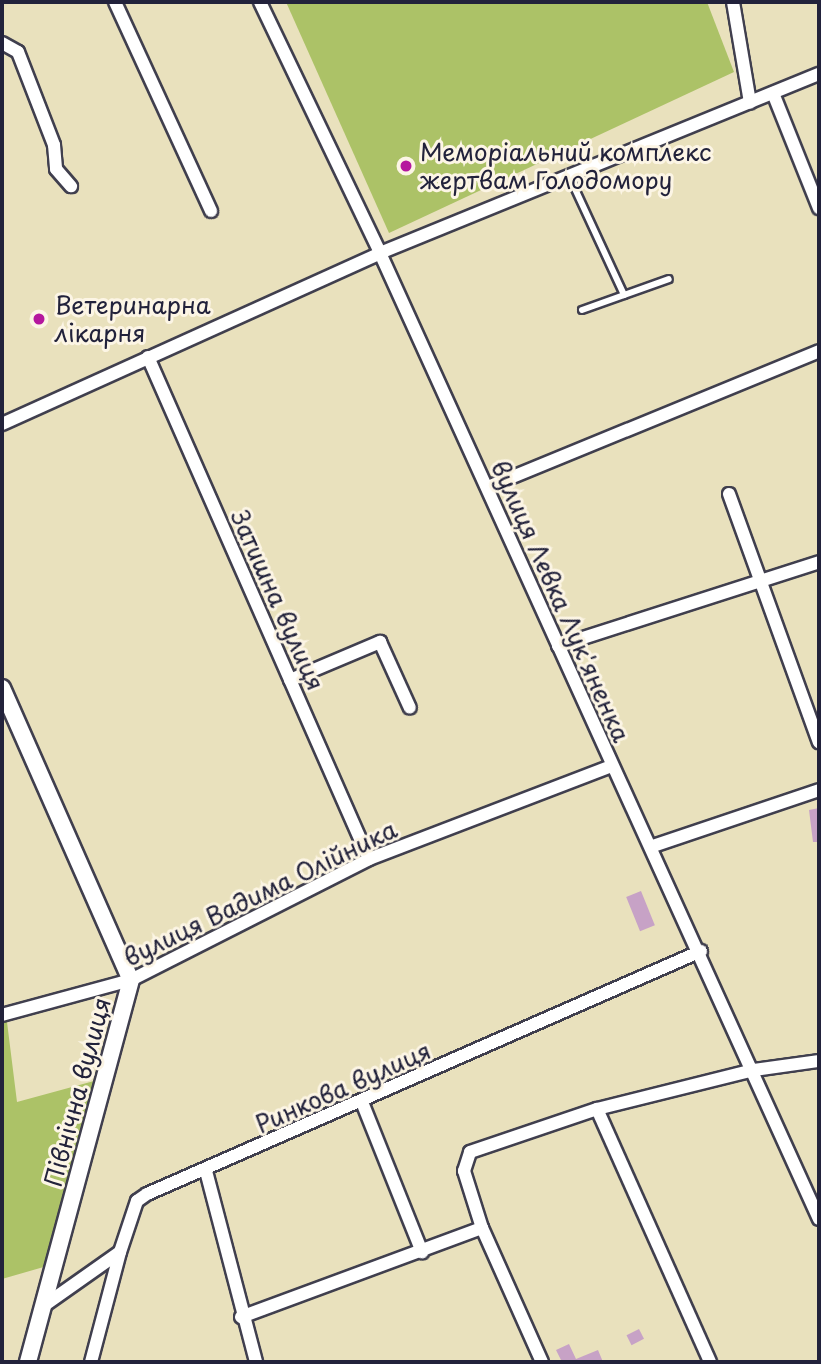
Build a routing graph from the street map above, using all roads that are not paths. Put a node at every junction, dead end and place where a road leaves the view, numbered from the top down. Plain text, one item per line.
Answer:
1 (116, 2) edge
2 (260, 2) edge
3 (733, 2) edge
4 (2, 43) edge
5 (819, 74) edge
6 (773, 93) junction
7 (750, 103) junction
8 (570, 178) junction
9 (71, 186) dead end
10 (819, 208) edge
11 (211, 211) dead end
12 (380, 253) junction
13 (669, 279) dead end
14 (624, 295) junction
15 (582, 310) dead end
16 (819, 351) edge
17 (148, 357) junction
18 (2, 424) edge
19 (488, 487) junction
20 (729, 494) dead end
21 (819, 562) edge
22 (760, 582) junction
23 (558, 646) junction
24 (290, 680) junction
25 (2, 688) edge
26 (410, 708) dead end
27 (819, 742) edge
28 (611, 766) junction
29 (819, 790) edge
30 (653, 846) junction
31 (369, 859) junction
32 (701, 951) junction
33 (131, 980) junction
34 (2, 1015) edge
35 (819, 1061) edge
36 (754, 1070) junction
37 (362, 1102) junction
38 (597, 1109) junction
39 (206, 1171) junction
40 (819, 1219) edge
41 (482, 1228) junction
42 (120, 1252) junction
43 (422, 1252) junction
44 (43, 1307) junction
45 (241, 1317) junction
46 (28, 1362) edge
47 (91, 1362) edge
48 (256, 1362) edge
49 (542, 1362) edge
50 (710, 1362) edge

1 - 11 street
2 - 12 street, вулиця Левка Лук'яненка
3 - 7 street
4 - 9 street
5 - 6 street
6 - 7 street
6 - 10 street
7 - 8 street
8 - 12 street
8 - 14 lane
12 - 17 street
12 - 19 street, вулиця Левка Лук'яненка
13 - 14 lane
14 - 15 lane
16 - 19 street
17 - 18 street
17 - 24 street, Затишна вулиця
19 - 23 street, вулиця Левка Лук'яненка
20 - 22 street
21 - 22 street
22 - 23 street
22 - 27 street
23 - 28 street, вулиця Левка Лук'яненка
24 - 26 street
24 - 31 street, Затишна вулиця
25 - 33 street, Північна вулиця
28 - 30 street, вулиця Левка Лук'яненка
28 - 31 street, вулиця Вадима Олійника
29 - 30 street
30 - 32 street, вулиця Левка Лук'яненка
31 - 33 street, вулиця Вадима Олійника
32 - 36 street, вулиця Левка Лук'яненка
32 - 37 street, Ринкова вулиця
33 - 34 street, вулиця Вадима Олійника
33 - 44 street, Північна вулиця
35 - 36 street
36 - 38 street
36 - 40 street, вулиця Левка Лук'яненка
37 - 39 street, Ринкова вулиця
37 - 43 street
38 - 41 street
38 - 50 street
39 - 42 street, Ринкова вулиця
39 - 45 street
41 - 43 street
41 - 49 street
42 - 44 street
42 - 47 street, Ринкова вулиця
43 - 45 street
44 - 46 street, Північна вулиця
45 - 48 street

